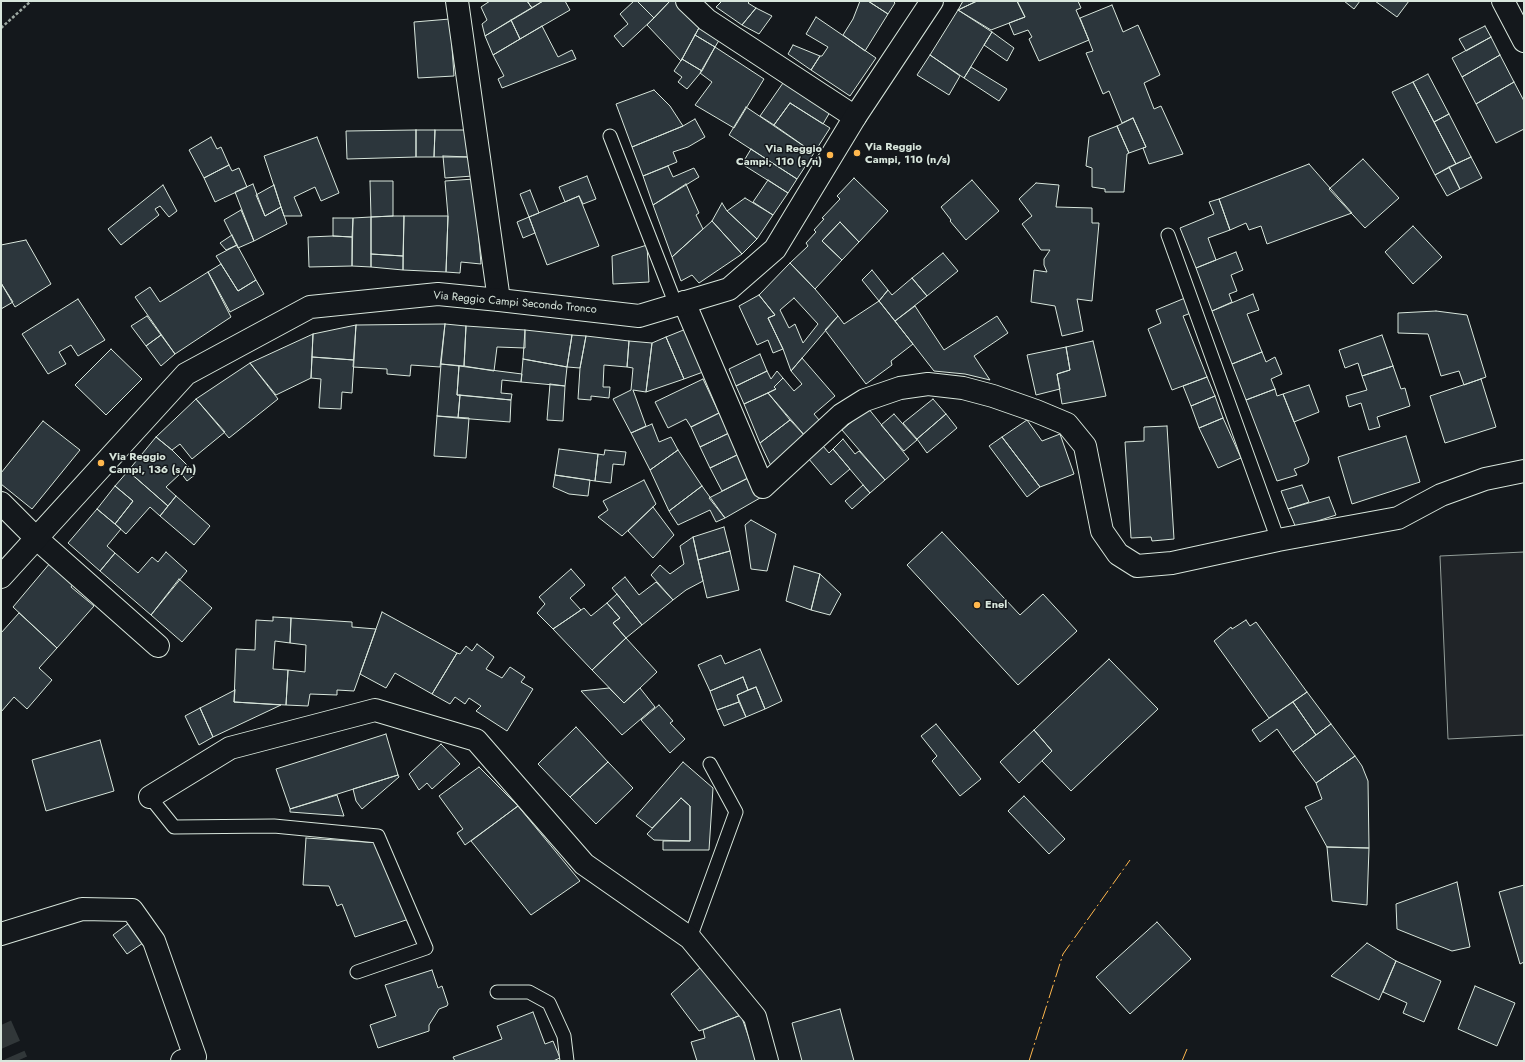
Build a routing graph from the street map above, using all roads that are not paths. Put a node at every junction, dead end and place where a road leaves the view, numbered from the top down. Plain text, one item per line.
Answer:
1 (457, 1) edge
2 (687, 1) edge
3 (932, 1) edge
4 (1503, 1) edge
5 (1524, 41) edge
6 (854, 117) junction
7 (610, 136) dead end
8 (1168, 236) dead end
9 (500, 300) junction
10 (680, 304) junction
11 (1524, 471) edge
12 (1, 503) edge
13 (36, 538) junction
14 (1278, 540) junction
15 (1, 577) edge
16 (158, 646) dead end
17 (710, 764) dead end
18 (150, 796) joint
19 (1, 934) edge
20 (690, 938) junction
21 (357, 972) dead end
22 (497, 992) dead end
23 (182, 1061) edge
24 (567, 1061) edge
25 (767, 1061) edge

1 - 9 street
2 - 6 street
3 - 6 street, Via Reggio Campi Secondo Tronco
4 - 5 street
6 - 10 street, Via Reggio Campi Secondo Tronco
7 - 10 lane
8 - 14 lane
9 - 10 street, Via Reggio Campi Secondo Tronco
9 - 13 street, Via Reggio Campi Secondo Tronco
10 - 14 street
11 - 14 street
12 - 13 street
13 - 15 street, Via Reggio Campi Secondo Tronco
13 - 16 street
17 - 20 lane
18 - 20 street
18 - 21 lane
19 - 23 street
20 - 25 street
22 - 24 lane

